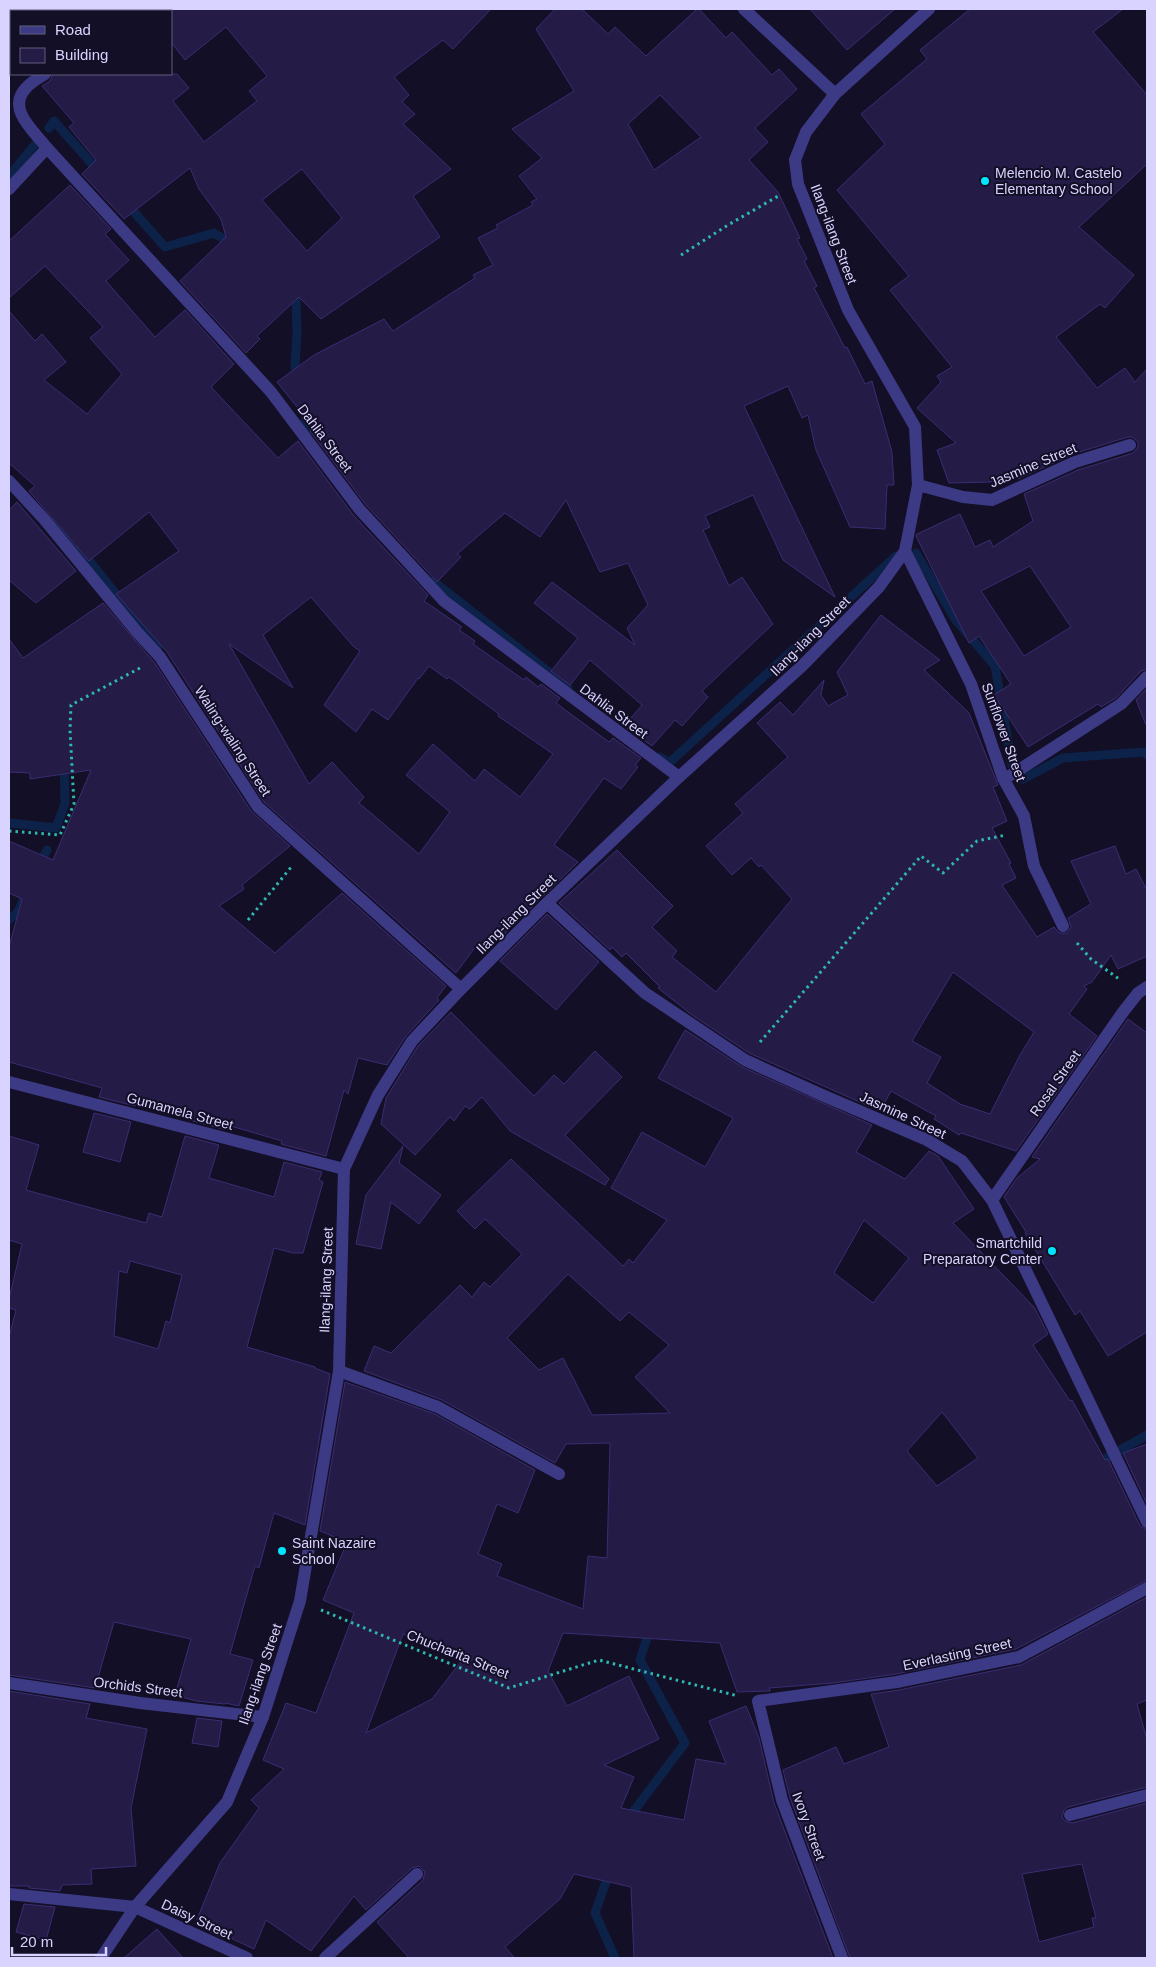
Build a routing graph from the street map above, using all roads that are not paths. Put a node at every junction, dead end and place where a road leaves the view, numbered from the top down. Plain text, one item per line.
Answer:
1 (744, 9) edge
2 (929, 9) edge
3 (44, 75) edge
4 (835, 94) junction
5 (47, 148) junction
6 (9, 189) edge
7 (1130, 445) dead end
8 (9, 481) edge
9 (918, 485) junction
10 (905, 551) junction
11 (1147, 677) edge
12 (679, 777) junction
13 (1007, 777) junction
14 (547, 903) junction
15 (1063, 926) road end
16 (461, 989) junction
17 (1143, 990) edge
18 (9, 1082) edge
19 (344, 1169) junction
20 (992, 1200) junction
21 (339, 1371) junction
22 (559, 1474) dead end
23 (1147, 1522) edge
24 (1147, 1588) edge
25 (9, 1684) edge
26 (758, 1701) joint
27 (263, 1717) junction
28 (1147, 1795) edge
29 (1070, 1815) dead end
30 (417, 1874) dead end
31 (9, 1894) edge
32 (135, 1907) junction
33 (101, 1958) edge
34 (247, 1958) edge
35 (325, 1958) edge
36 (842, 1958) edge

1 - 4 street
2 - 4 street, Ilang-ilang Street
3 - 5 street, Dahlia Street
4 - 9 street, Ilang-ilang Street
5 - 6 street
5 - 12 street, Dahlia Street
7 - 9 street, Jasmine Street
8 - 16 street, Waling-waling Street
9 - 10 street, Ilang-ilang Street
10 - 12 street, Ilang-ilang Street
10 - 13 street, Sunflower Street
11 - 13 street
12 - 14 street, Ilang-ilang Street
13 - 15 street, Sunflower Street
14 - 16 street, Ilang-ilang Street
14 - 20 street, Jasmine Street
16 - 19 street, Ilang-ilang Street
17 - 20 street, Rosal Street
18 - 19 street, Gumamela Street
19 - 21 street, Ilang-ilang Street
20 - 23 street, Jasmine Street
21 - 22 street
21 - 27 street, Ilang-ilang Street
24 - 26 street, Everlasting Street
25 - 27 street, Orchids Street
26 - 36 street, Ivory Street
27 - 32 street, Ilang-ilang Street
28 - 29 street
30 - 35 street
31 - 32 street, Daisy Street
32 - 33 street, Ilang-ilang Street
32 - 34 street, Daisy Street

